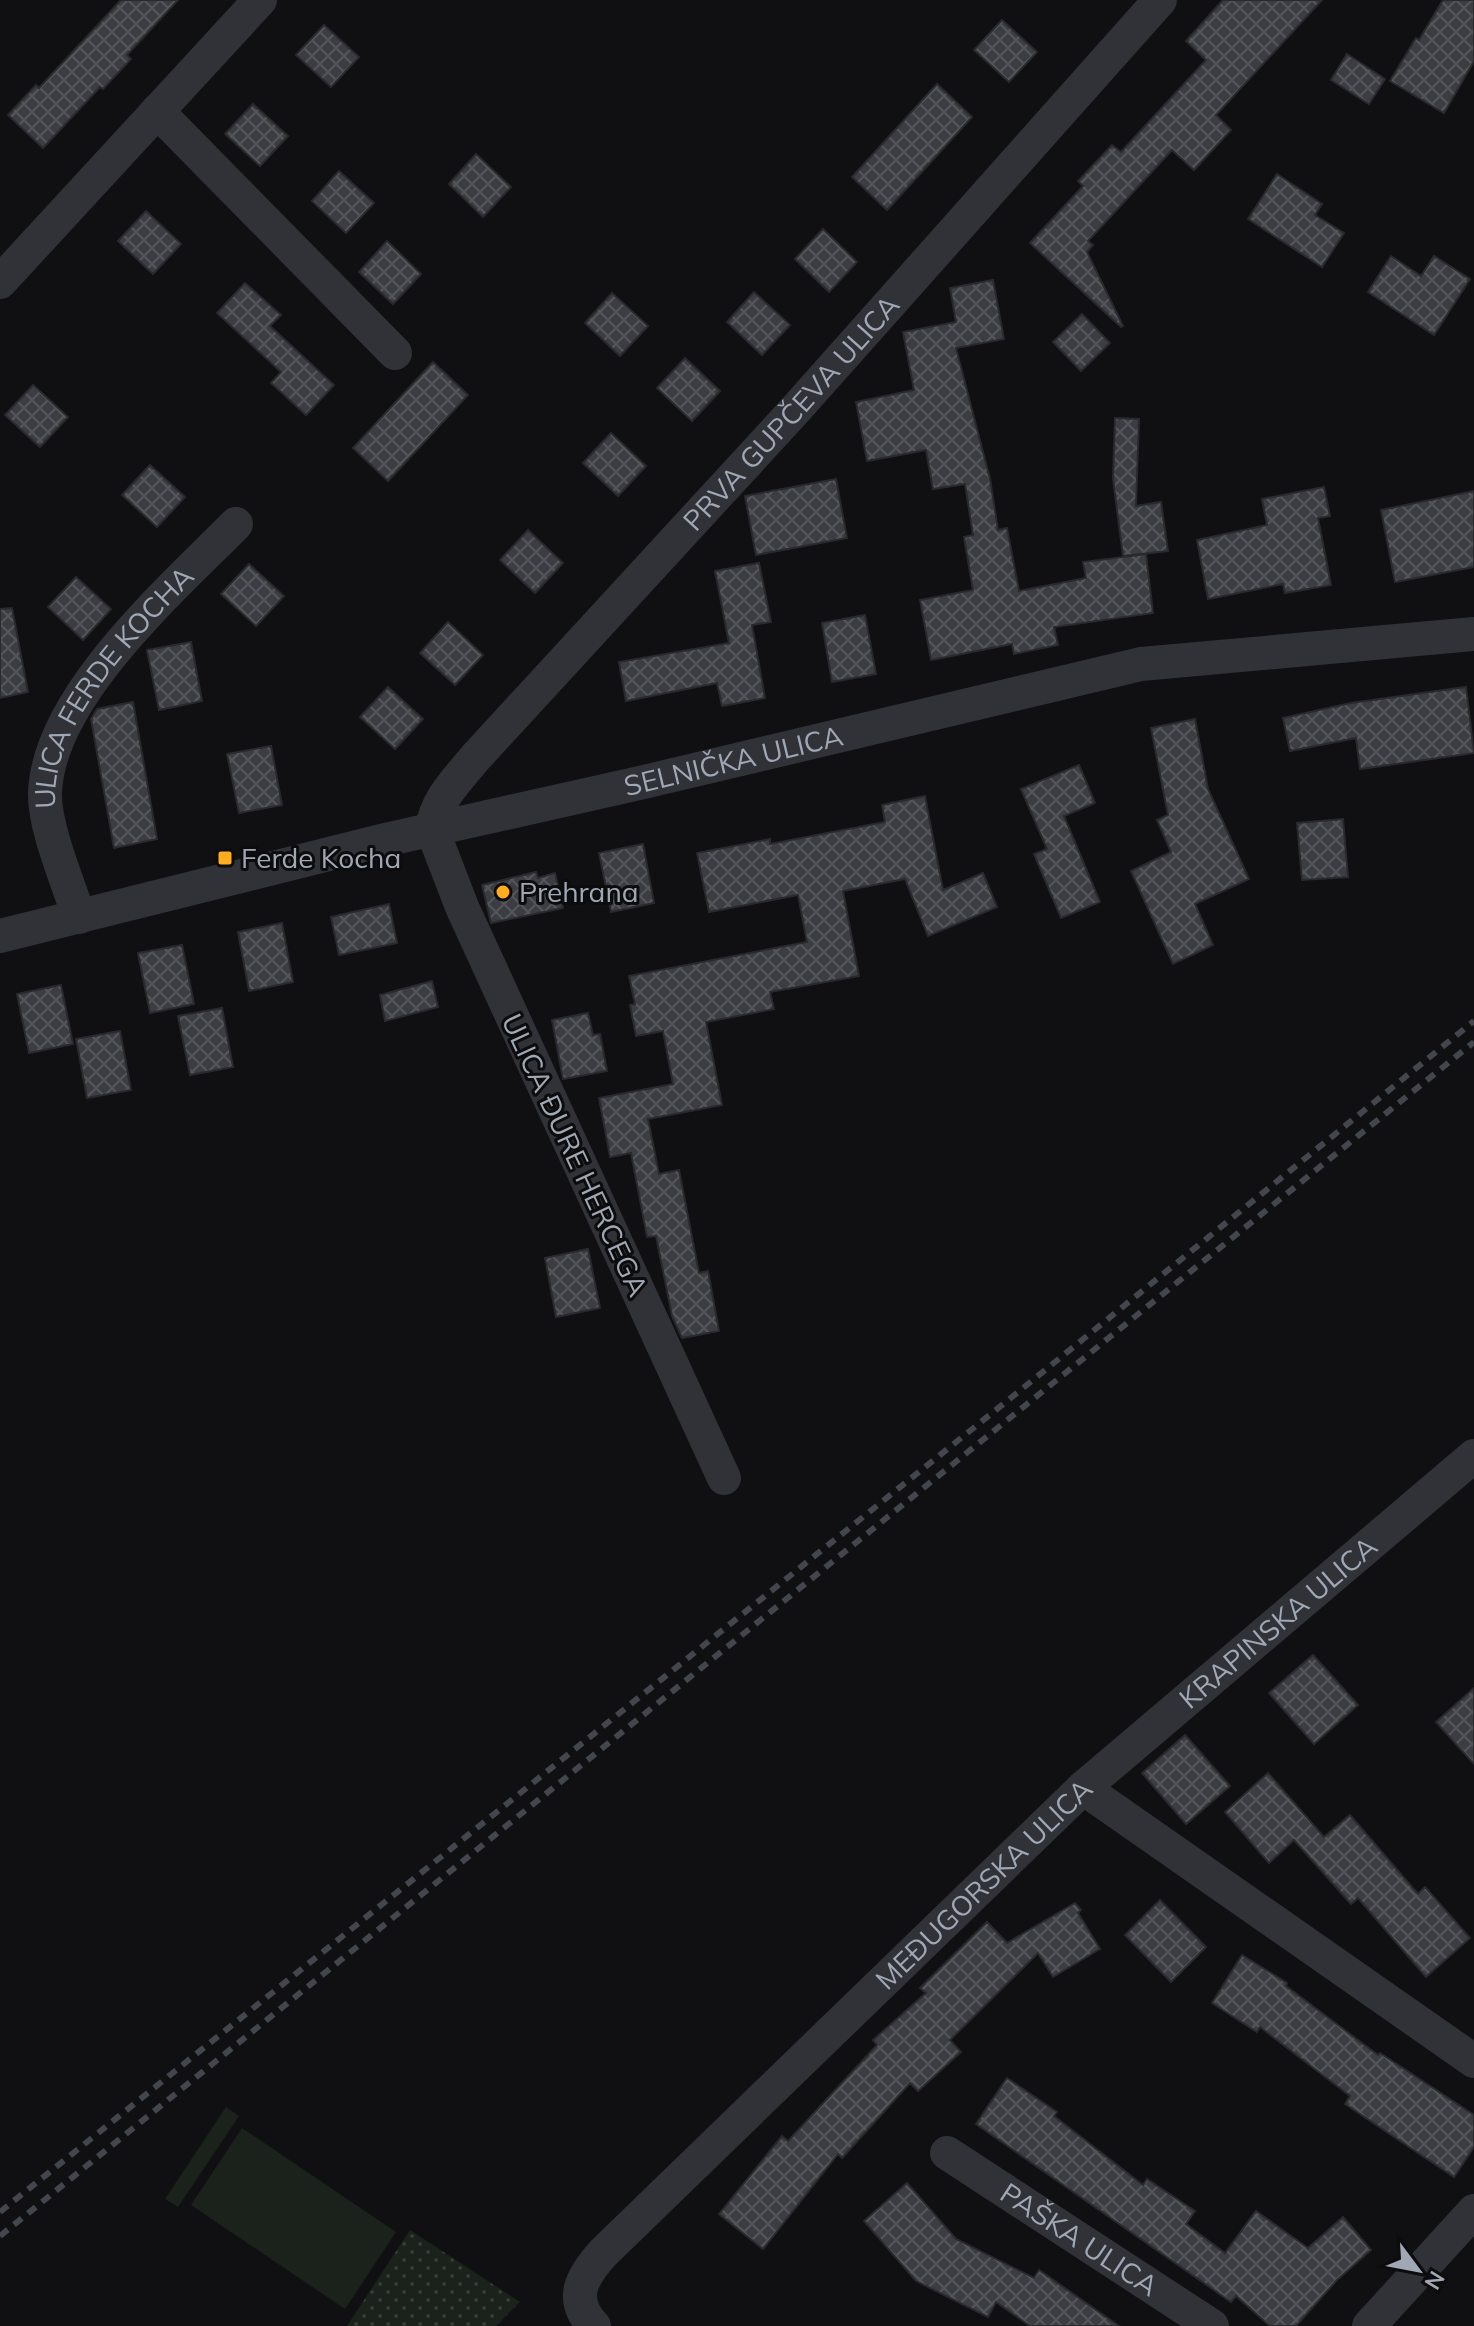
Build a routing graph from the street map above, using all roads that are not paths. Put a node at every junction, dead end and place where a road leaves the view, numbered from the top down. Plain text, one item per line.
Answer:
1 (260, 0) edge
2 (1160, 0) edge
3 (157, 111) junction
4 (0, 282) edge
5 (395, 353) dead end
6 (236, 524) dead end
7 (1474, 634) edge
8 (432, 829) junction
9 (79, 917) junction
10 (0, 936) edge
11 (1474, 1456) edge
12 (724, 1478) dead end
13 (1083, 1788) junction
14 (1474, 2061) edge
15 (947, 2153) dead end
16 (1474, 2211) edge
17 (594, 2326) edge
18 (1212, 2326) edge
19 (1369, 2326) edge

1 - 3 street
2 - 8 street, PRVA GUPČEVA ULICA
3 - 4 street
3 - 5 street
6 - 9 street, ULICA FERDE KOCHA
7 - 8 street, SELNIČKA ULICA
8 - 9 street, SELNIČKA ULICA
8 - 12 street, ULICA ĐURE HERCEGA
9 - 10 street, SELNIČKA ULICA
11 - 13 street, KRAPINSKA ULICA
13 - 14 street, MEĐUGORSKA ULICA
13 - 17 street, MEĐUGORSKA ULICA
15 - 18 street, PAŠKA ULICA
16 - 19 street

